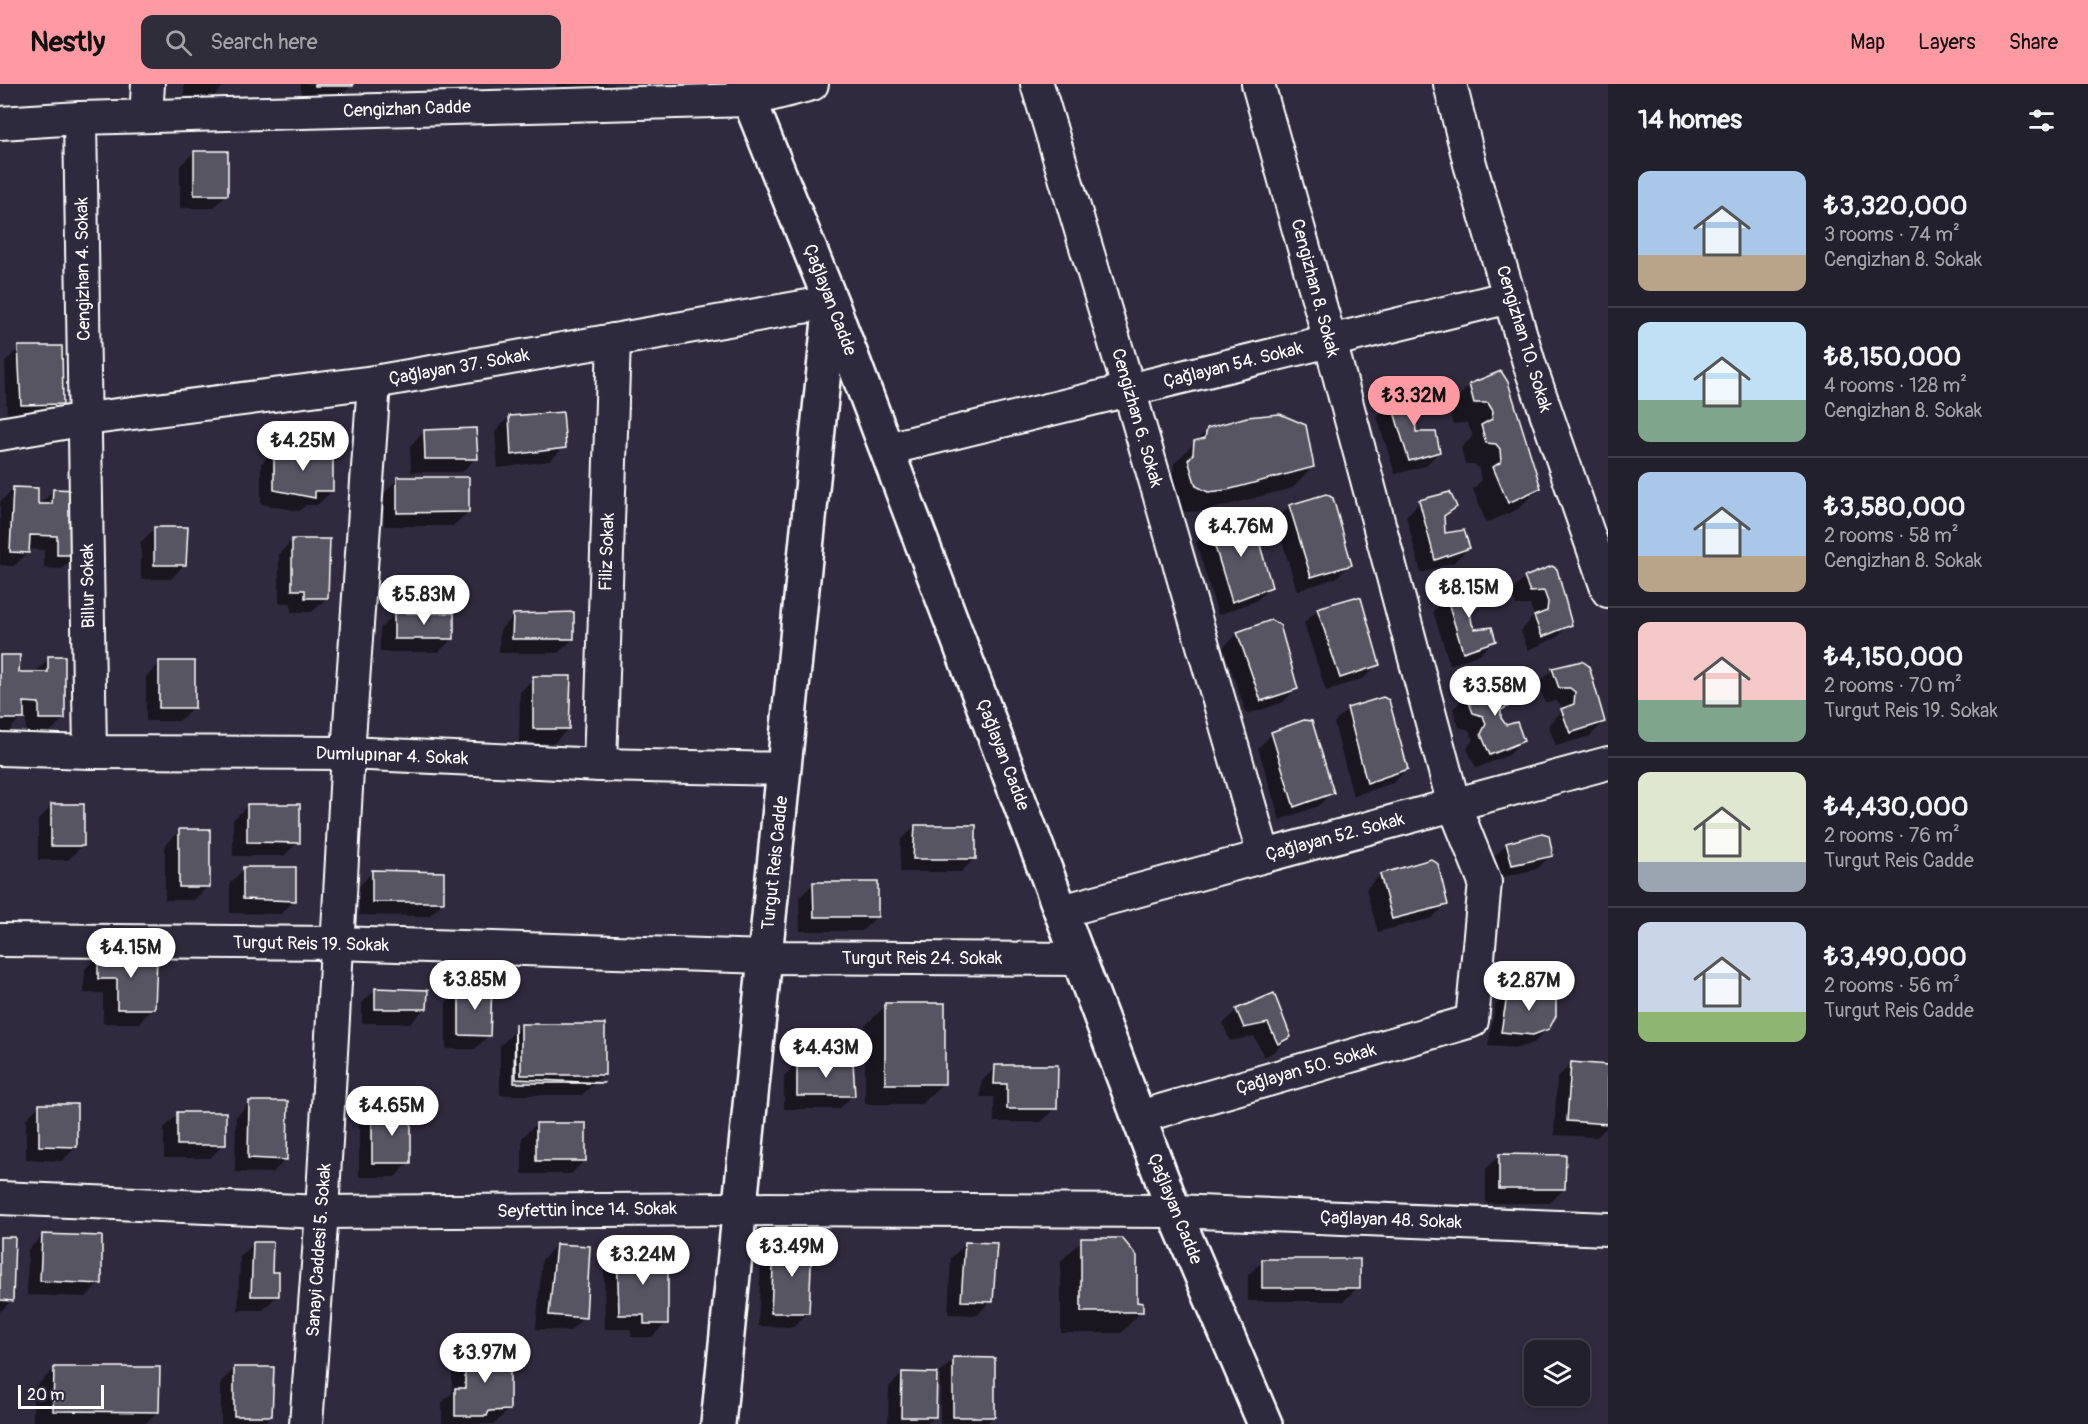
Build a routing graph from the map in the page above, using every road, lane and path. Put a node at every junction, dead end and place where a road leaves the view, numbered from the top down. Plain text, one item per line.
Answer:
1 (148, 84) edge
2 (812, 84) edge
3 (1037, 84) edge
4 (1258, 84) edge
5 (1450, 84) edge
6 (746, 92) edge
7 (146, 116) junction
8 (80, 118) junction
9 (0, 123) edge
10 (1510, 297) junction
11 (831, 302) junction
12 (614, 340) junction
13 (1330, 341) junction
14 (374, 382) junction
15 (1129, 390) junction
16 (86, 419) junction
17 (0, 434) edge
18 (887, 449) junction
19 (1608, 591) edge
20 (0, 749) edge
21 (90, 752) junction
22 (348, 753) junction
23 (1608, 763) edge
24 (600, 765) junction
25 (784, 769) junction
26 (1454, 805) junction
27 (1264, 856) junction
28 (1062, 911) junction
29 (0, 940) edge
30 (337, 943) junction
31 (766, 957) junction
32 (1078, 959) junction
33 (1472, 1020) joint
34 (1139, 1117) junction
35 (0, 1198) edge
36 (740, 1209) junction
37 (1174, 1211) junction
38 (322, 1212) junction
39 (1608, 1229) edge
40 (306, 1424) edge
41 (718, 1424) edge
42 (1265, 1424) edge

1 - 7 street
2 - 6 street, Cengizhan Cadde
3 - 15 street, Cengizhan 6. Sokak
4 - 13 street, Cengizhan 8. Sokak
5 - 10 street, Cengizhan 10. Sokak
6 - 7 street, Cengizhan Cadde
6 - 11 street, Çağlayan Cadde
7 - 8 street, Cengizhan Cadde
8 - 9 street, Cengizhan Cadde
8 - 16 street, Cengizhan 4. Sokak
10 - 13 street, Çağlayan 54. Sokak
10 - 19 street, Cengizhan 10. Sokak
11 - 12 street, Çağlayan 37. Sokak
11 - 18 street, Çağlayan Cadde
11 - 25 street, Turgut Reis Cadde
12 - 14 street, Çağlayan 37. Sokak
12 - 24 street, Filiz Sokak
13 - 15 street, Çağlayan 54. Sokak
13 - 26 street, Cengizhan 8. Sokak
14 - 16 street, Çağlayan 37. Sokak
14 - 22 street, Sanayi Caddesi 5. Sokak
15 - 18 street, Çağlayan 54. Sokak
15 - 27 street, Cengizhan 6. Sokak
16 - 17 street, Çağlayan 37. Sokak
16 - 21 street, Billur Sokak
18 - 28 street, Çağlayan Cadde
20 - 21 street, Dumlupınar 4. Sokak
21 - 22 street, Dumlupınar 4. Sokak
22 - 24 street, Dumlupınar 4. Sokak
22 - 30 street, Sanayi Caddesi 5. Sokak
23 - 26 street, Çağlayan 52. Sokak
24 - 25 street, Dumlupınar 4. Sokak
25 - 31 street, Turgut Reis Cadde
26 - 27 street, Çağlayan 52. Sokak
26 - 33 street, Cengizhan 8. Sokak
27 - 28 street, Çağlayan 52. Sokak
28 - 32 street, Çağlayan Cadde
29 - 30 street, Turgut Reis 19. Sokak
30 - 31 street, Turgut Reis 19. Sokak
30 - 38 street, Sanayi Caddesi 5. Sokak
31 - 32 street, Turgut Reis 24. Sokak
31 - 36 street, Turgut Reis Cadde
32 - 34 street, Çağlayan Cadde
33 - 34 street, Çağlayan 50. Sokak
34 - 37 street, Çağlayan Cadde
35 - 38 street, Seyfettin İnce 14. Sokak
36 - 37 street, Seyfettin İnce 14. Sokak
36 - 38 street, Seyfettin İnce 14. Sokak
36 - 41 street, Turgut Reis Cadde
37 - 39 street, Çağlayan 48. Sokak
37 - 42 street, Çağlayan Cadde
38 - 40 street, Sanayi Caddesi 5. Sokak

